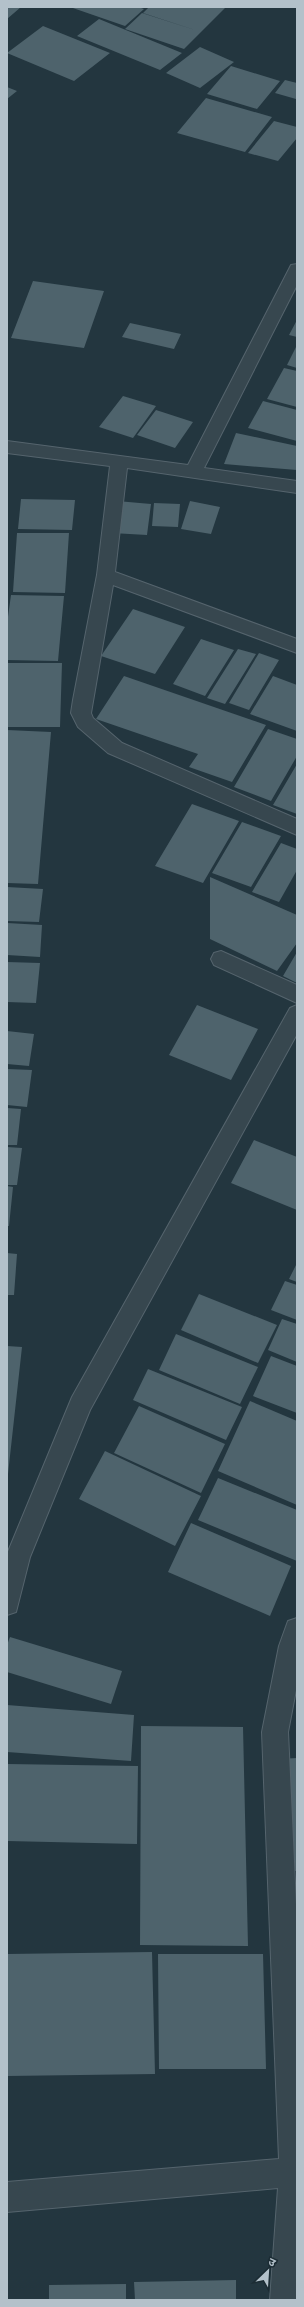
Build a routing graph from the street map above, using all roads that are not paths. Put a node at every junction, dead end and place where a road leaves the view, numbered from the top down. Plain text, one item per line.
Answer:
1 (297, 268) edge
2 (7, 447) edge
3 (119, 460) junction
4 (194, 472) junction
5 (297, 486) edge
6 (106, 575) junction
7 (297, 646) edge
8 (297, 827) edge
9 (221, 959) dead end
10 (297, 994) edge
11 (297, 1014) edge
12 (7, 1603) edge
13 (297, 1630) edge
14 (294, 2172) junction
15 (7, 2197) edge
16 (285, 2300) edge

1 - 4 street
2 - 3 street
3 - 4 street
3 - 6 street
4 - 5 street
6 - 7 street
6 - 8 street
9 - 10 street
11 - 12 street
13 - 14 street
14 - 15 street
14 - 16 street

